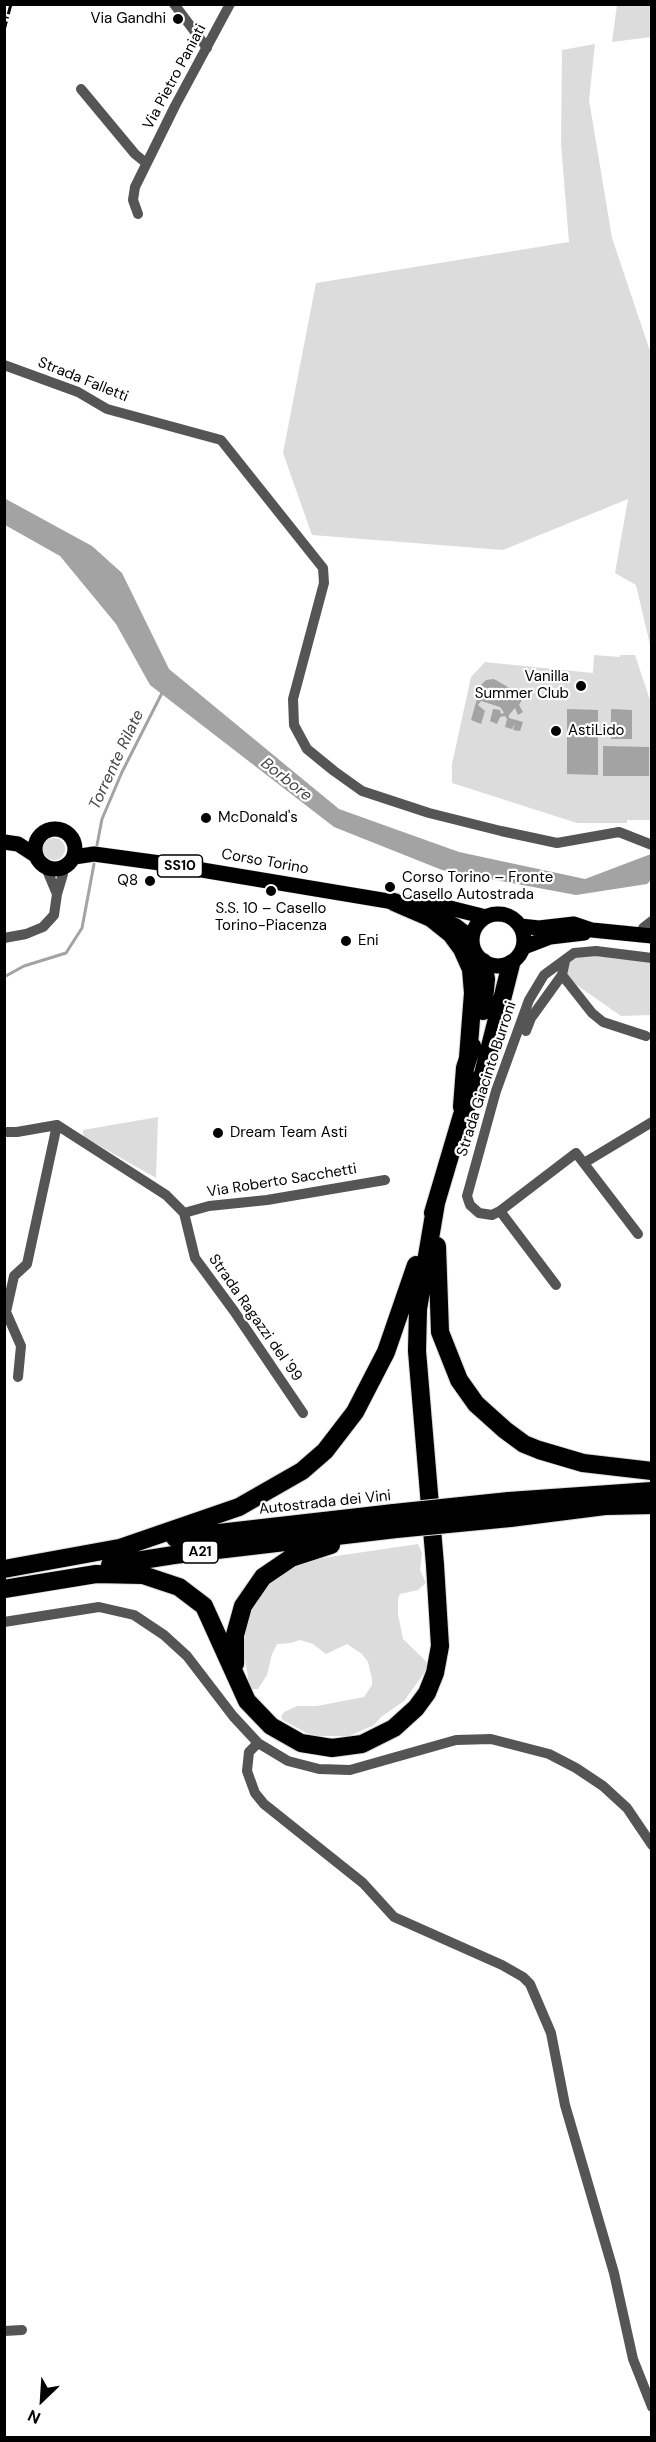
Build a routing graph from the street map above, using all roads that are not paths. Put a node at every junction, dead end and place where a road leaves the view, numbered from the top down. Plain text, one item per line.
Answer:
1 (174, 4) edge
2 (230, 4) edge
3 (207, 48) junction
4 (81, 89) dead end
5 (146, 163) junction
6 (138, 213) dead end
7 (4, 365) edge
8 (38, 838) junction
9 (11, 843) edge
10 (651, 845) edge
11 (74, 850) junction
12 (35, 855) junction
13 (54, 868) junction
14 (394, 902) junction
15 (486, 917) junction
16 (651, 921) edge
17 (520, 926) junction
18 (592, 930) junction
19 (647, 935) edge
20 (4, 938) edge
21 (472, 938) junction
22 (524, 947) junction
23 (651, 958) edge
24 (565, 961) junction
25 (483, 962) junction
26 (511, 964) junction
27 (562, 975) junction
28 (526, 1031) dead end
29 (646, 1036) dead end
30 (468, 1058) junction
31 (462, 1115) junction
32 (651, 1122) edge
33 (57, 1125) junction
34 (4, 1132) edge
35 (584, 1163) junction
36 (385, 1180) dead end
37 (436, 1203) junction
38 (500, 1211) junction
39 (184, 1213) junction
40 (638, 1234) dead end
41 (556, 1285) dead end
42 (18, 1377) dead end
43 (303, 1413) dead end
44 (651, 1471) edge
45 (651, 1491) edge
46 (651, 1505) edge
47 (510, 1509) junction
48 (395, 1521) junction
49 (120, 1548) junction
50 (4, 1569) edge
51 (4, 1583) edge
52 (4, 1589) edge
53 (4, 1622) edge
54 (235, 1675) junction
55 (258, 1743) junction
56 (651, 1845) edge
57 (22, 2330) dead end
58 (4, 2331) edge
59 (651, 2407) edge

1 - 3 street
2 - 3 street, Via Pietro Paniati
3 - 5 street, Via Pietro Paniati
4 - 5 street
5 - 6 street, Via Pietro Paniati
7 - 10 street, Strada Falletti
8 - 9 main road
8 - 11 main road
8 - 12 main road
9 - 12 main road
11 - 13 main road
11 - 14 main road, Corso Torino / SS10
12 - 13 main road
13 - 20 street
14 - 15 main road, Corso Torino
14 - 21 main road, Corso Torino
14 - 30 highway
15 - 17 main road, Corso Torino
15 - 21 main road
16 - 19 street
17 - 18 main road, Corso Torino
17 - 22 main road
18 - 19 main road, Corso Torino
18 - 22 main road, Corso Torino
21 - 25 main road
22 - 26 main road
23 - 24 street, Strada Giacinto Burroni
24 - 27 street
24 - 38 street, Strada Giacinto Burroni
25 - 26 main road
25 - 30 highway
26 - 31 highway
27 - 28 street
27 - 29 street
30 - 31 highway
31 - 37 highway
32 - 35 street
33 - 34 street
33 - 39 street
33 - 42 street
35 - 38 street
35 - 40 street
36 - 39 street, Via Roberto Sacchetti
37 - 44 highway
37 - 49 highway
37 - 54 highway
38 - 41 street
39 - 43 street, Strada Ragazzi del '99
45 - 47 highway, Autostrada dei Vini / A21
46 - 47 highway, Autostrada dei Vini / A21
47 - 48 highway, Autostrada dei Vini / A21, bridge
48 - 49 highway, Autostrada dei Vini / A21
48 - 51 highway, Autostrada dei Vini / A21
48 - 54 highway
49 - 50 highway, Autostrada dei Vini / A21
52 - 54 highway
53 - 55 street
55 - 56 street
55 - 59 street
57 - 58 street

